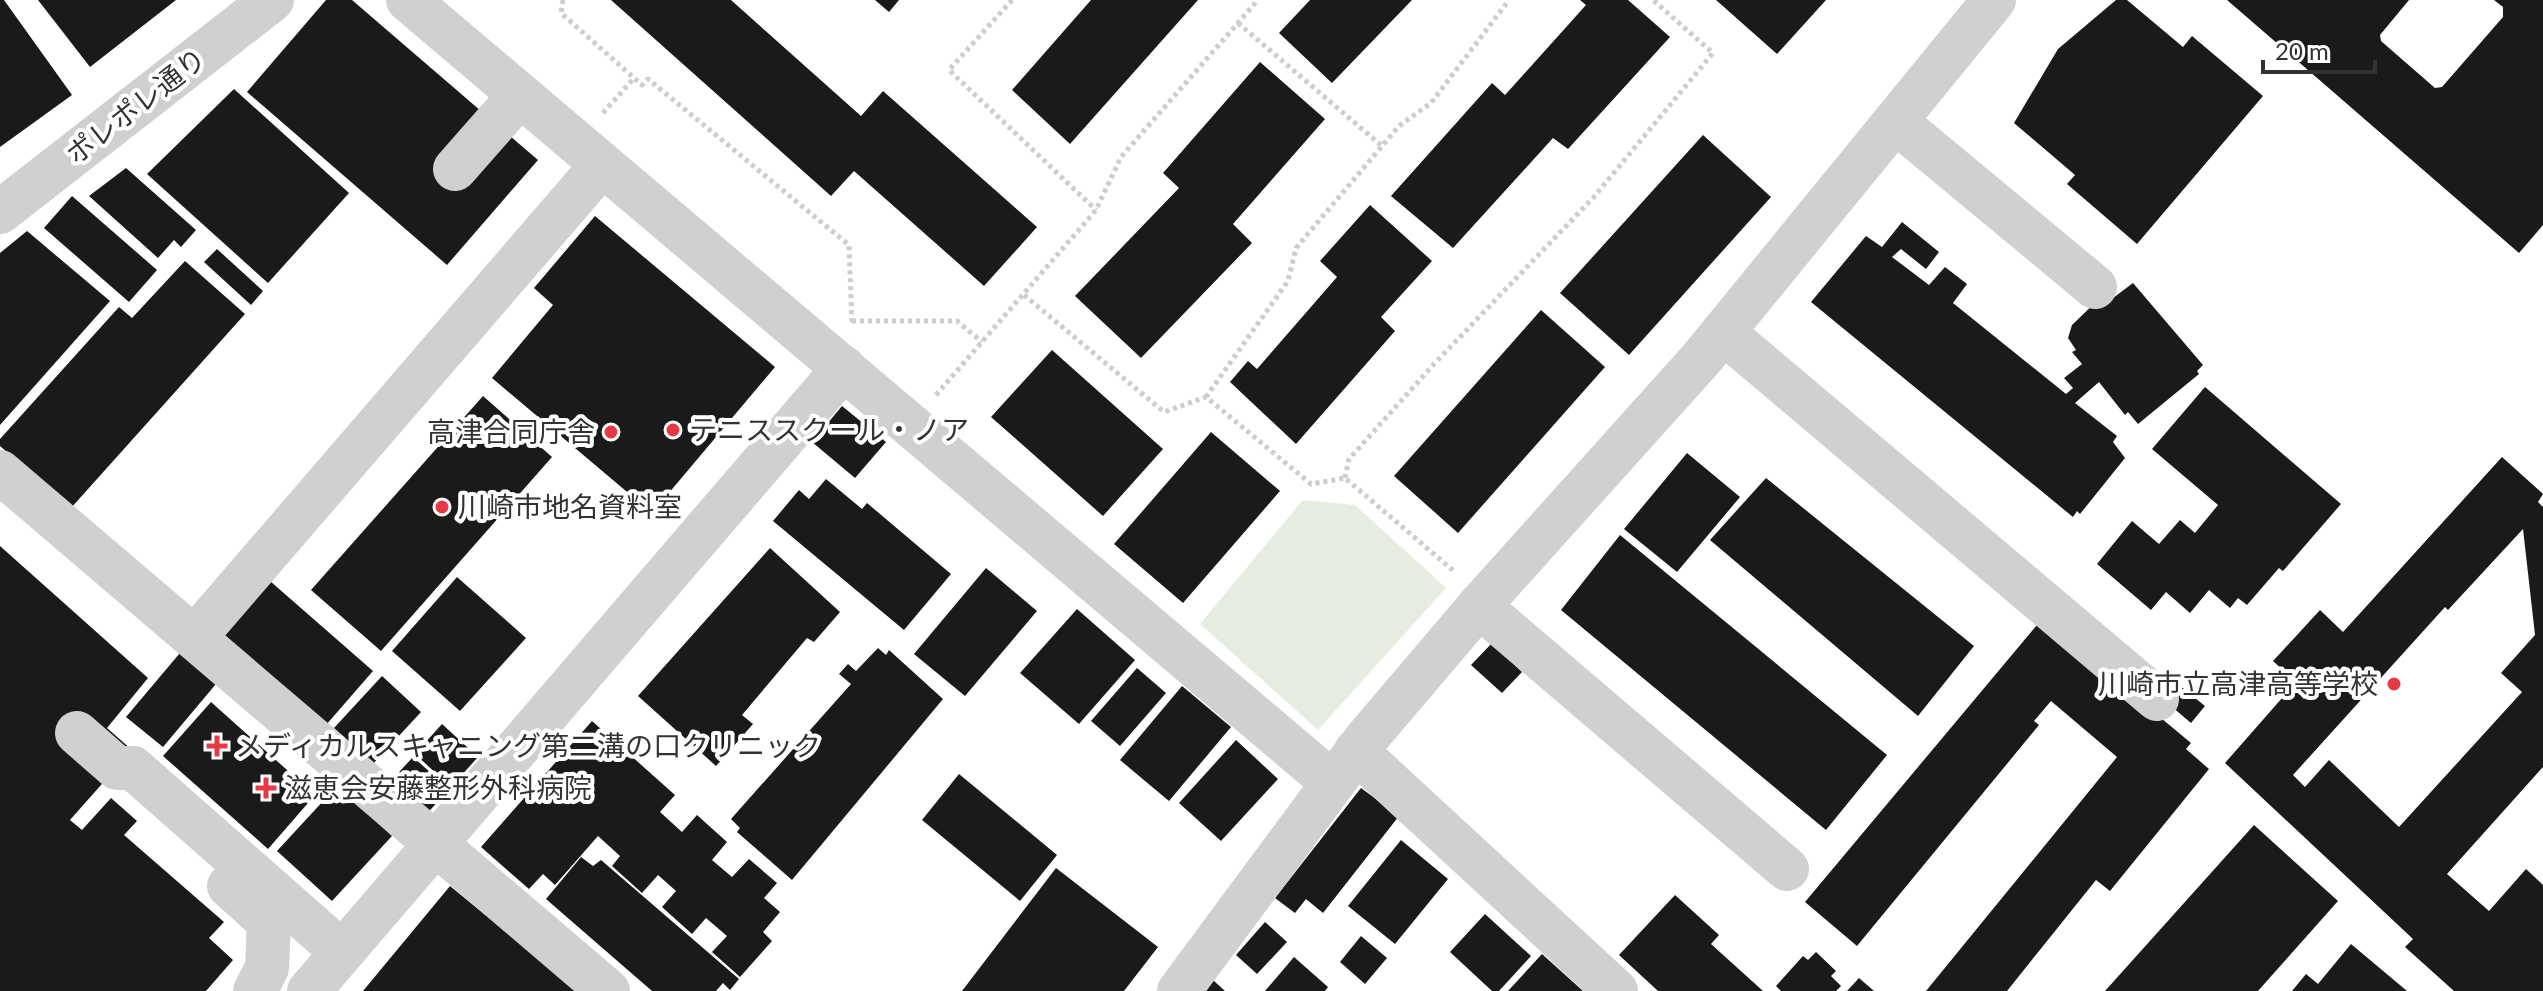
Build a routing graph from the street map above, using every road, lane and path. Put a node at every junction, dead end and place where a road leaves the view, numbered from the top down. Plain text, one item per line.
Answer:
1 (272, 0) edge
2 (408, 0) edge
3 (563, 0) edge
4 (1012, 0) edge
5 (1258, 0) edge
6 (1509, 0) edge
7 (1653, 0) edge
8 (1994, 0) edge
9 (1238, 23) junction
10 (634, 78) junction
11 (520, 95) junction
12 (1895, 121) junction
13 (597, 145) junction
14 (1382, 146) junction
15 (455, 169) dead end
16 (1096, 210) junction
17 (0, 212) edge
18 (2095, 287) dead end
19 (1024, 295) junction
20 (852, 321) junction
21 (1723, 332) junction
22 (982, 342) junction
23 (848, 351) junction
24 (934, 397) dead end
25 (1206, 397) junction
26 (0, 472) edge
27 (1345, 478) junction
28 (1472, 594) junction
29 (195, 637) junction
30 (2157, 699) dead end
31 (77, 733) dead end
32 (1344, 767) junction
33 (117, 768) junction
34 (435, 845) junction
35 (1787, 869) dead end
36 (342, 952) junction
37 (255, 991) edge
38 (309, 991) edge
39 (608, 991) edge
40 (1179, 991) edge
41 (1616, 991) edge

1 - 17 street, ポレポレ通り
2 - 11 street
3 - 10 path
4 - 16 path
5 - 9 path
6 - 14 path
7 - 27 path
8 - 12 street
9 - 14 path
9 - 16 path
10 - 13 path
10 - 20 path
11 - 13 street
11 - 15 street
12 - 18 street
12 - 21 street
13 - 23 street
13 - 29 street
14 - 25 path
16 - 19 path
19 - 22 path
19 - 25 path
20 - 22 path
20 - 23 path
21 - 28 street
21 - 30 street
22 - 24 path
23 - 32 street
23 - 34 street
25 - 27 path
26 - 29 street
27 - 28 path
28 - 32 street
28 - 35 street
29 - 34 street
31 - 33 street
32 - 40 street
32 - 41 street
33 - 36 street
33 - 37 street
34 - 36 street
34 - 39 street
36 - 38 street

